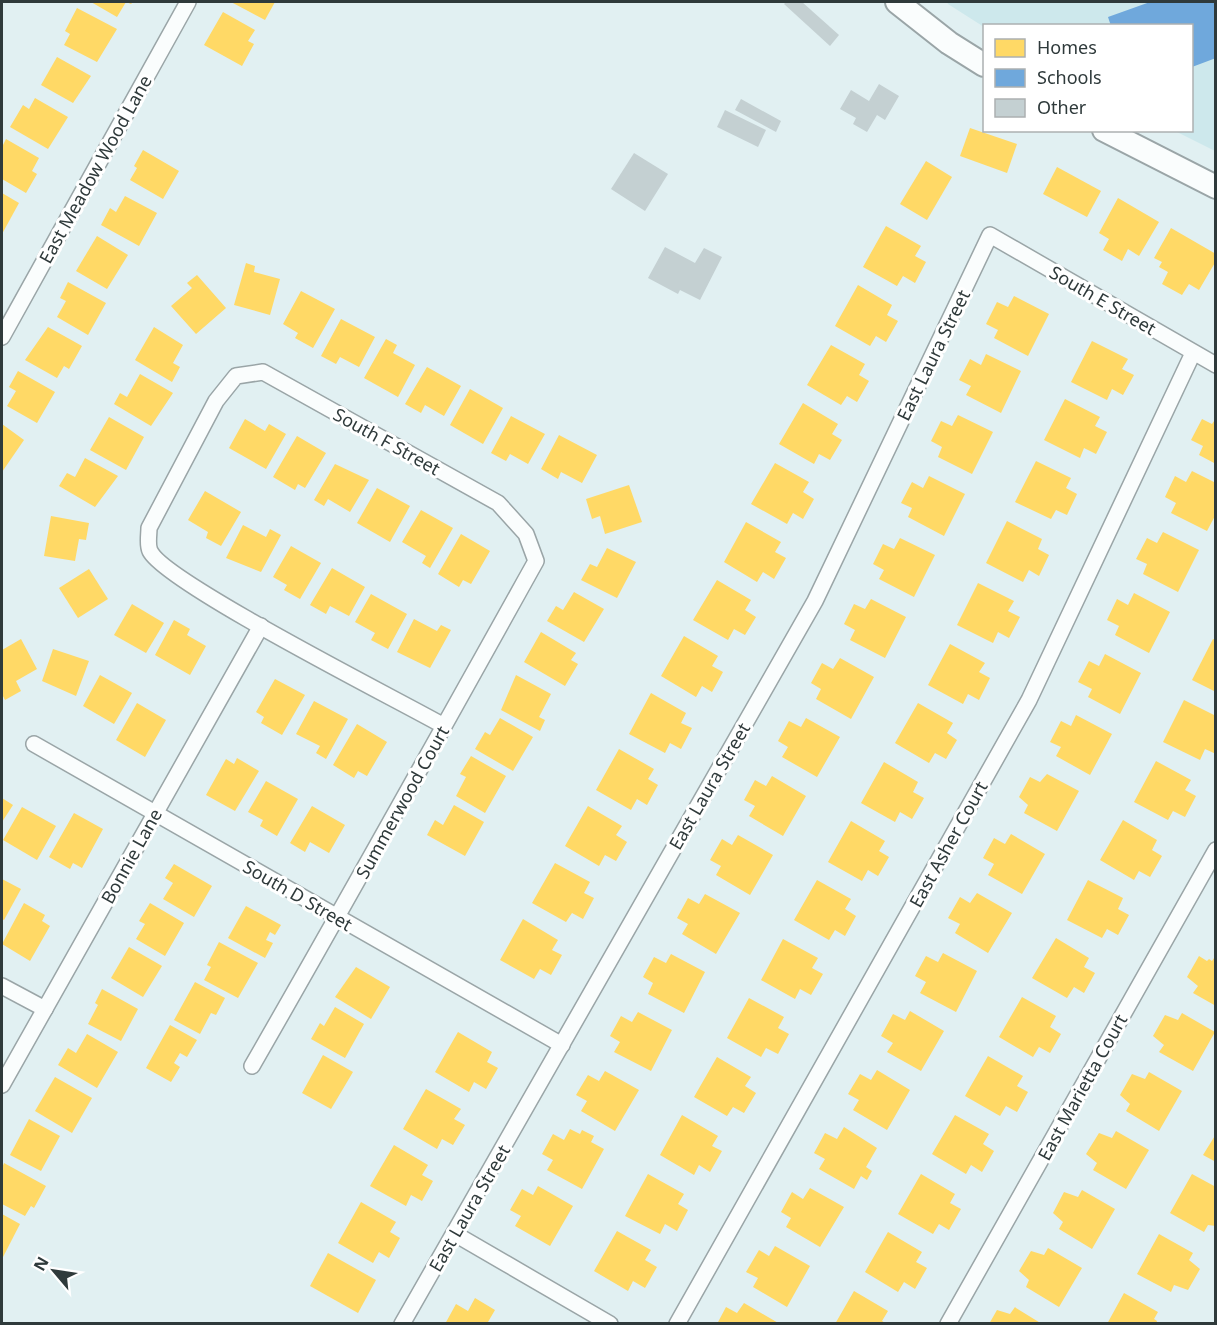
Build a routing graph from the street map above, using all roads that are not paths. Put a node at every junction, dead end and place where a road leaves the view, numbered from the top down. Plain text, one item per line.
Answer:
1 (188, 2) edge
2 (901, 3) edge
3 (983, 64) edge
4 (1108, 132) edge
5 (1215, 187) edge
6 (990, 235) joint
7 (2, 337) edge
8 (1193, 353) junction
9 (1215, 365) edge
10 (526, 534) joint
11 (261, 626) junction
12 (444, 726) junction
13 (34, 744) dead end
14 (155, 814) junction
15 (1215, 850) edge
16 (337, 918) junction
17 (2, 986) edge
18 (45, 1009) junction
19 (562, 1045) junction
20 (252, 1066) dead end
21 (2, 1085) edge
22 (455, 1234) junction
23 (402, 1323) edge
24 (610, 1323) edge
25 (677, 1323) edge
26 (948, 1323) edge

1 - 7 street, East Meadow Wood Lane
2 - 3 street
4 - 5 street
6 - 8 street, South E Street
6 - 19 street, East Laura Street
8 - 9 street, South E Street
8 - 25 street, East Asher Court
10 - 11 street, South F Street
10 - 12 street, Summerwood Court
11 - 12 street
11 - 14 street, Bonnie Lane
12 - 16 street, Summerwood Court
13 - 14 street, South D Street
14 - 16 street, South D Street
14 - 18 street, Bonnie Lane
15 - 26 street, East Marietta Court
16 - 19 street, South D Street
16 - 20 street, Summerwood Court
17 - 18 street
18 - 21 street, Bonnie Lane
19 - 22 street, East Laura Street
22 - 23 street, East Laura Street
22 - 24 street

